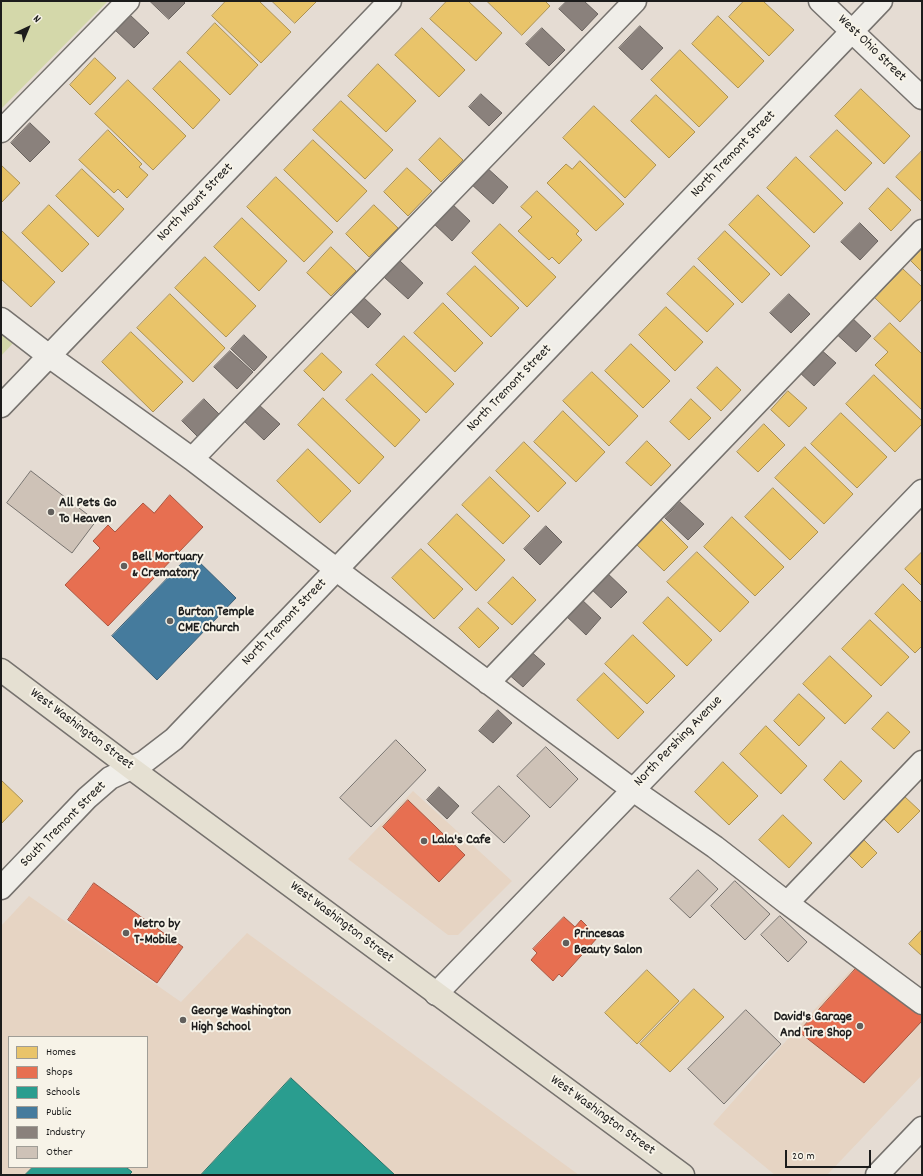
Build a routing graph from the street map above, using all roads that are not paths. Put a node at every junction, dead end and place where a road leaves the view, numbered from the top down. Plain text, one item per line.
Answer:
1 (128, 1) edge
2 (390, 1) edge
3 (635, 1) edge
4 (820, 1) edge
5 (881, 1) edge
6 (852, 31) junction
7 (922, 98) edge
8 (1, 131) edge
9 (922, 231) edge
10 (1, 319) edge
11 (49, 356) junction
12 (1, 406) edge
13 (192, 459) junction
14 (922, 491) edge
15 (336, 570) junction
16 (1, 670) edge
17 (488, 683) junction
18 (922, 762) edge
19 (131, 768) junction
20 (633, 790) junction
21 (1, 888) edge
22 (787, 903) junction
23 (436, 994) junction
24 (922, 1003) edge
25 (922, 1128) edge
26 (683, 1175) edge
27 (877, 1175) edge

1 - 8 street
2 - 11 street, North Mount Street
3 - 13 street
4 - 6 street, West Ohio Street
5 - 6 street, North Tremont Street
6 - 7 street, West Ohio Street
6 - 15 street, North Tremont Street
9 - 17 street
10 - 11 street
11 - 12 street, North Mount Street
11 - 13 street
13 - 15 street
14 - 20 street, North Pershing Avenue
15 - 17 street
15 - 19 street, North Tremont Street
16 - 19 main road, West Washington Street
17 - 20 street
18 - 22 street
19 - 21 street, South Tremont Street
19 - 23 main road, West Washington Street
20 - 22 street
20 - 23 street, North Pershing Avenue
22 - 24 street
23 - 26 main road, West Washington Street
25 - 27 street

